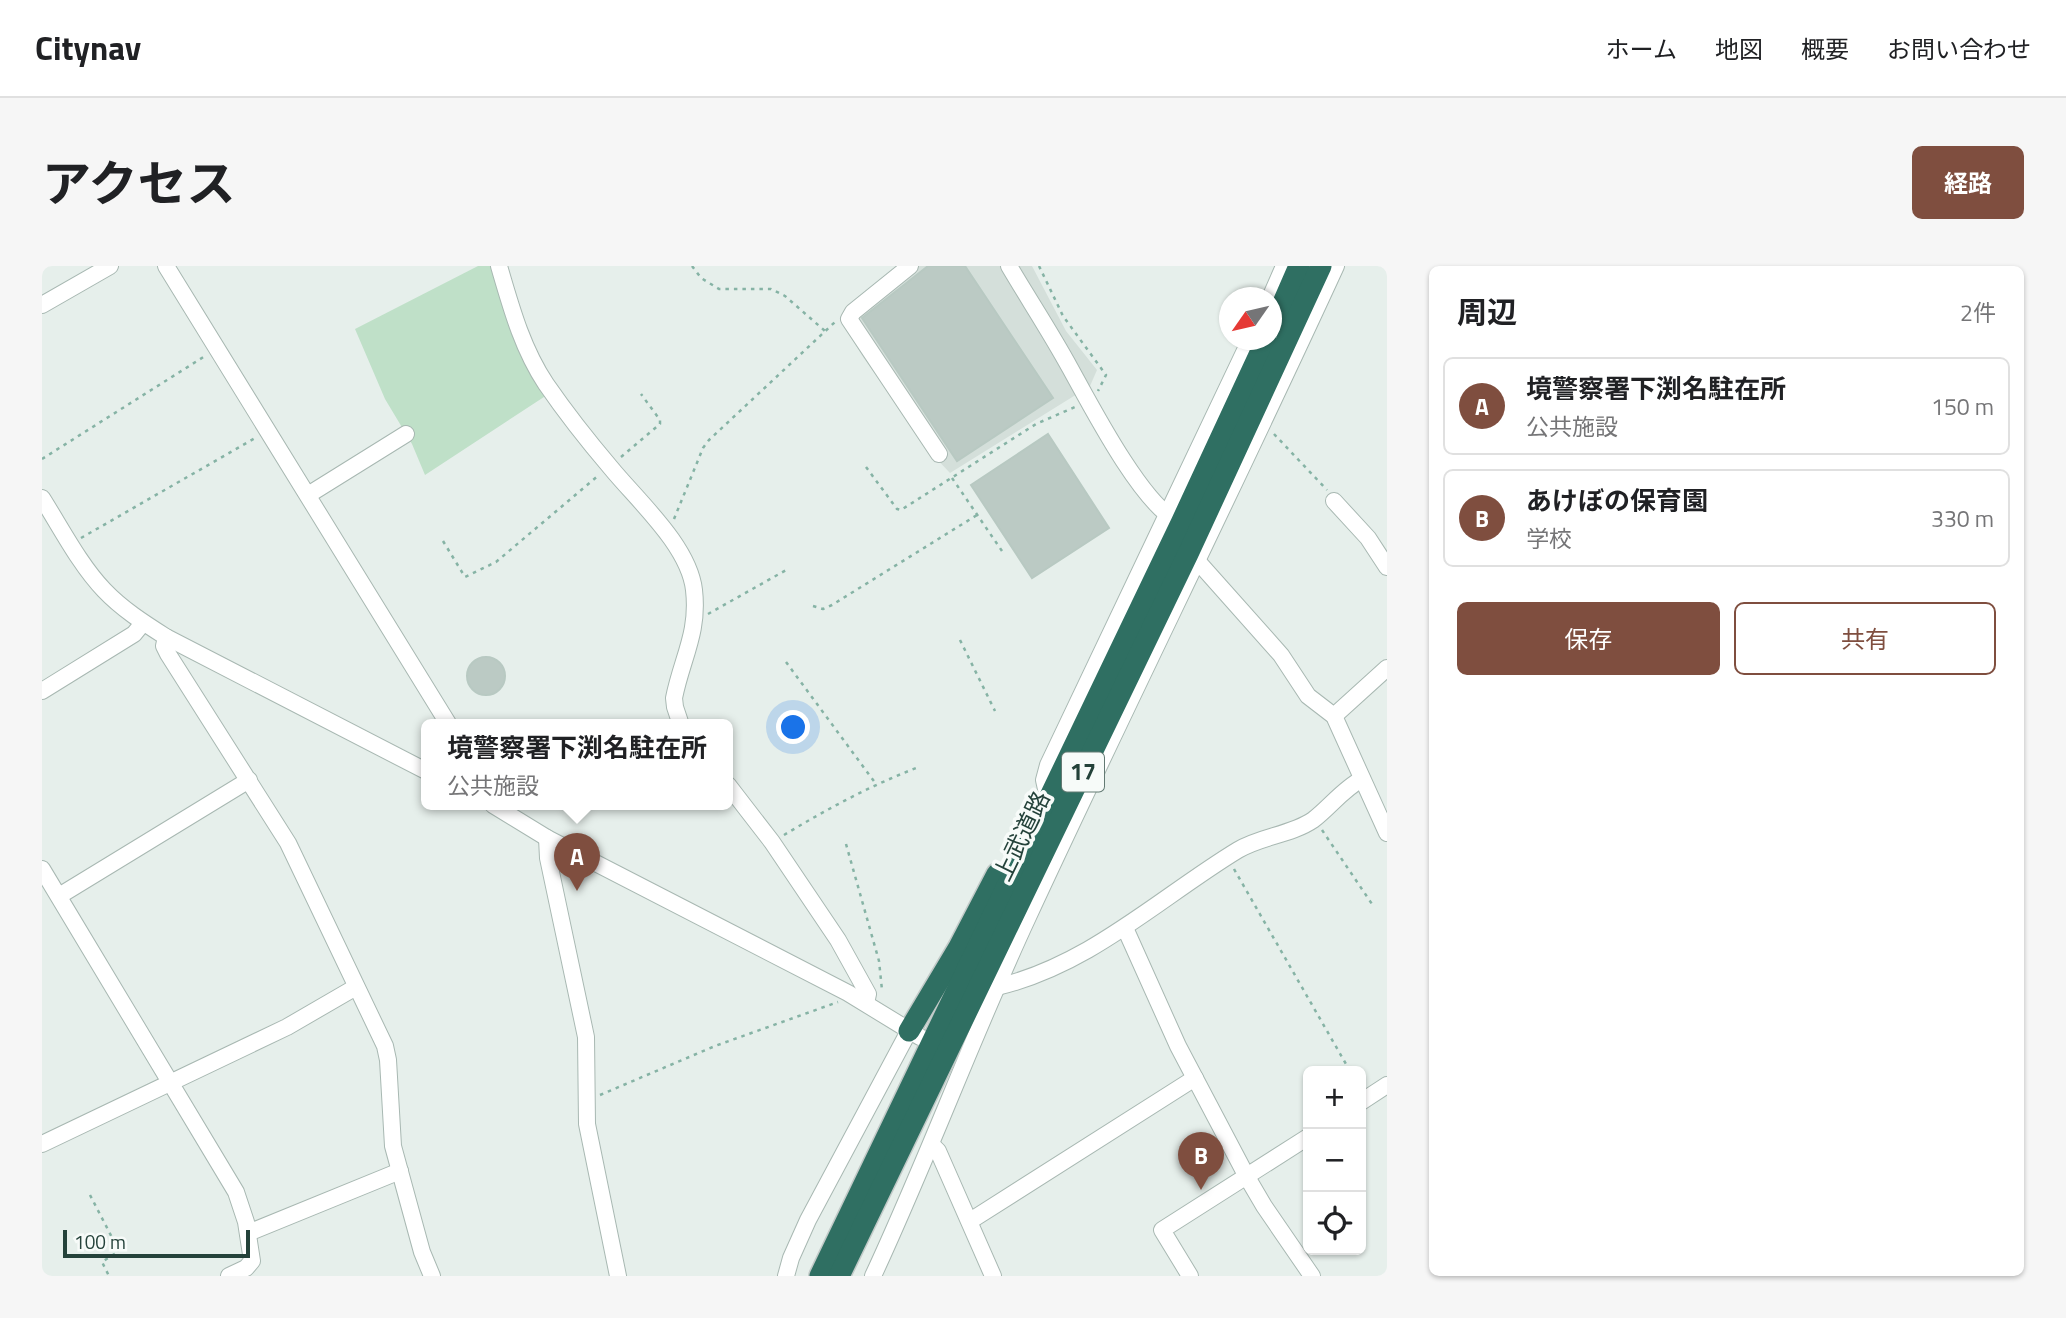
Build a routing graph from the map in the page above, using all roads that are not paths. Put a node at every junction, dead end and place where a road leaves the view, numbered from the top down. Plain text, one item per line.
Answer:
1 (110, 266) edge
2 (166, 266) edge
3 (499, 266) edge
4 (910, 266) edge
5 (1009, 266) edge
6 (1284, 266) edge
7 (1299, 266) edge
8 (1321, 266) edge
9 (1336, 266) edge
10 (1275, 287) edge
11 (1282, 305) edge
12 (42, 306) edge
13 (1246, 350) edge
14 (1261, 350) edge
15 (406, 434) dead end
16 (939, 454) dead end
17 (308, 495) junction
18 (42, 498) edge
19 (1334, 501) road end
20 (1174, 519) junction
21 (1194, 557) junction
22 (1387, 567) edge
23 (143, 623) junction
24 (166, 637) junction
25 (1387, 668) edge
26 (42, 691) edge
27 (1334, 716) junction
28 (445, 719) edge
29 (679, 719) edge
30 (1067, 759) junction
31 (421, 768) edge
32 (1362, 779) junction
33 (249, 780) junction
34 (1046, 789) junction
35 (733, 793) edge
36 (501, 810) edge
37 (1387, 832) edge
38 (547, 838) junction
39 (42, 869) edge
40 (60, 896) junction
41 (1125, 928) junction
42 (356, 987) junction
43 (997, 987) junction
44 (871, 1006) junction
45 (915, 1034) junction
46 (1195, 1078) junction
47 (170, 1083) junction
48 (1387, 1085) edge
49 (1366, 1099) edge
50 (1303, 1140) edge
51 (42, 1144) edge
52 (932, 1145) junction
53 (400, 1171) junction
54 (1247, 1177) junction
55 (970, 1221) junction
56 (247, 1227) junction
57 (229, 1276) edge
58 (432, 1276) edge
59 (618, 1276) edge
60 (786, 1276) edge
61 (820, 1276) edge
62 (839, 1276) edge
63 (873, 1276) edge
64 (993, 1276) edge
65 (1190, 1276) edge
66 (1312, 1276) edge

1 - 12 street
2 - 17 street
3 - 29 street
4 - 16 street
5 - 20 street
6 - 10 street
7 - 11 highway
8 - 21 highway, 上武道路 / 17
9 - 21 street
13 - 20 street
14 - 20 highway, 上武道路 / 17
15 - 17 street
17 - 28 street
18 - 23 street
19 - 22 street
20 - 30 highway, 上武道路 / 17
20 - 34 street
21 - 27 street
21 - 43 street
21 - 62 highway, 上武道路 / 17
23 - 24 street
23 - 26 street
24 - 31 street
24 - 33 street
25 - 27 street
27 - 32 street
30 - 34 highway
30 - 61 highway, 上武道路 / 17
32 - 37 street
32 - 41 street
33 - 40 street
33 - 42 street
34 - 45 highway
35 - 44 street
36 - 38 street
38 - 44 street
38 - 59 street
39 - 40 street
40 - 47 street
41 - 43 street
41 - 46 street
42 - 47 street
42 - 53 street
43 - 52 street
44 - 45 street
45 - 60 street
46 - 54 street
46 - 55 street
47 - 51 street
47 - 56 street
48 - 49 street
50 - 54 street
52 - 55 street
52 - 63 street
53 - 56 street
53 - 58 street
54 - 65 street
54 - 66 street
55 - 64 street
56 - 57 street

